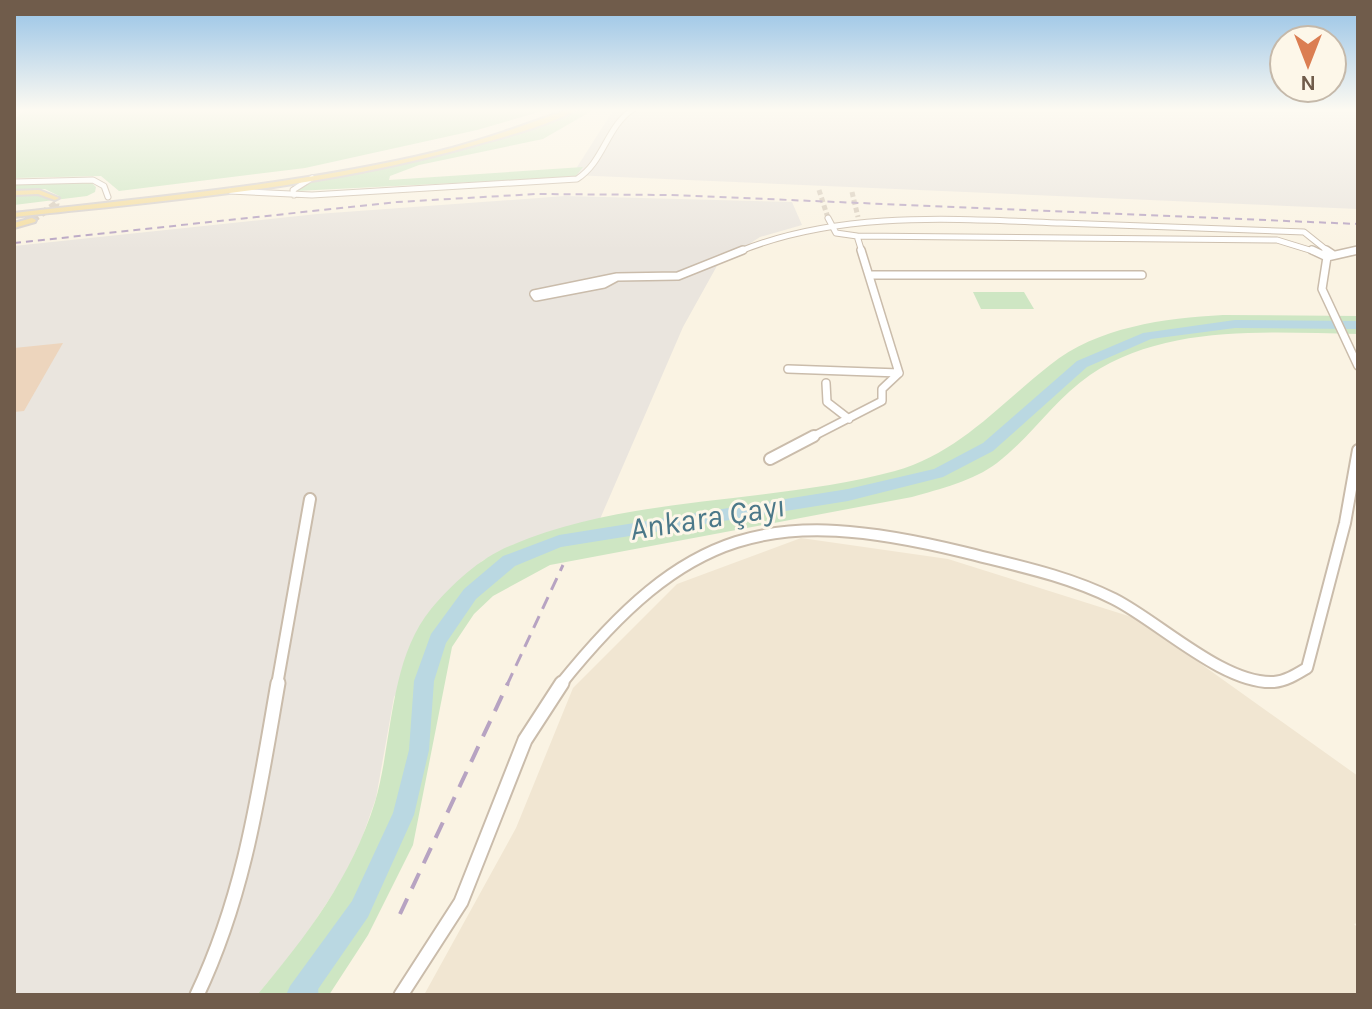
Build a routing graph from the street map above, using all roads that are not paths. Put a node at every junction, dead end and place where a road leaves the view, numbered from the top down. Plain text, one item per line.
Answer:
1 (381, 156) edge
2 (413, 156) edge
3 (597, 156) edge
4 (312, 178) junction
5 (14, 182) edge
6 (222, 191) junction
7 (14, 193) edge
8 (294, 195) junction
9 (108, 197) junction
10 (55, 198) dead end
11 (14, 209) edge
12 (14, 215) edge
13 (32, 220) tunnel mouth
14 (830, 221) junction
15 (14, 226) edge
16 (857, 236) junction
17 (1358, 250) edge
18 (1330, 256) junction
19 (869, 275) junction
20 (1142, 275) dead end
21 (617, 277) junction
22 (1358, 366) edge
23 (788, 369) dead end
24 (899, 373) junction
25 (826, 383) dead end
26 (849, 419) junction
27 (1358, 450) edge
28 (770, 459) dead end
29 (310, 499) dead end
30 (197, 995) edge
31 (401, 995) edge

1 - 9 main road
2 - 4 main road
3 - 8 street
4 - 6 main road
4 - 8 street
5 - 9 street
6 - 8 street
6 - 12 main road
7 - 10 main road
9 - 11 main road
13 - 15 main road
14 - 16 street
14 - 18 street
14 - 21 street
16 - 18 street
16 - 19 street
17 - 18 street
18 - 22 street
19 - 20 street
19 - 24 street
21 - 21 street
23 - 24 street
24 - 26 street
25 - 26 street
26 - 28 street
27 - 31 street
29 - 30 street

